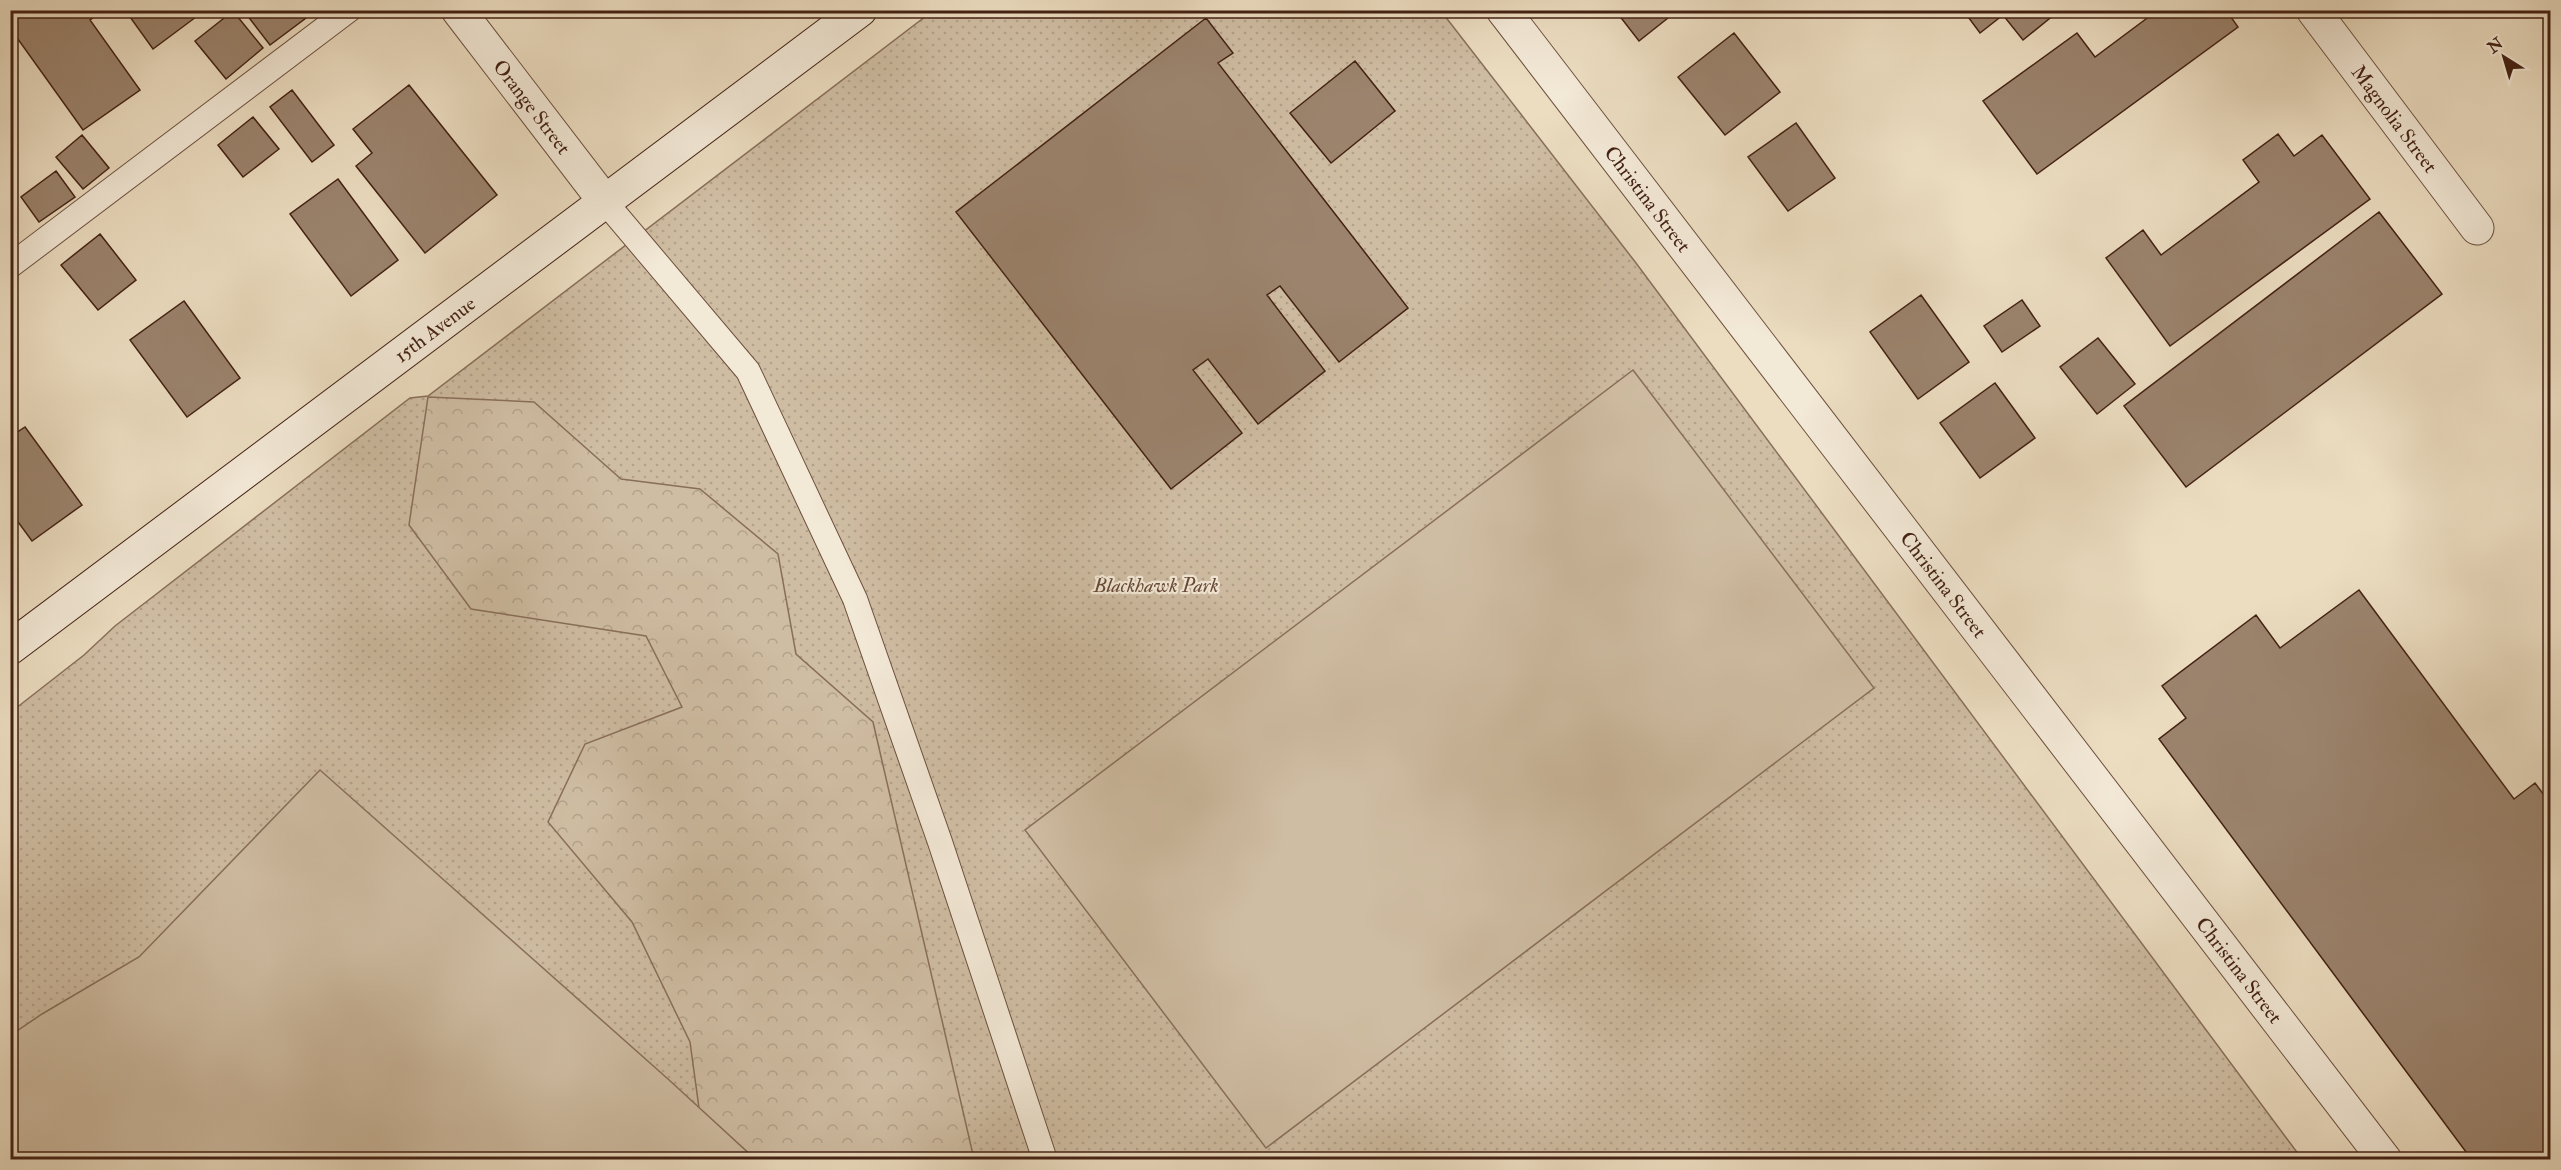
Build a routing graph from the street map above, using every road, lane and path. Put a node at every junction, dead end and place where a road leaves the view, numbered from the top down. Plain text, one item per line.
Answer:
1 (349, 10) edge
2 (458, 10) edge
3 (860, 10) edge
4 (1503, 10) edge
5 (2313, 10) edge
6 (606, 203) junction
7 (2477, 228) dead end
8 (10, 266) edge
9 (10, 648) edge
10 (2372, 1155) edge
11 (1045, 1160) edge

1 - 8 lane
2 - 6 street, Orange Street
3 - 6 street, 15th Avenue
4 - 10 street, Christina Street
5 - 7 street, Magnolia Street
6 - 9 street, 15th Avenue
6 - 11 lane

